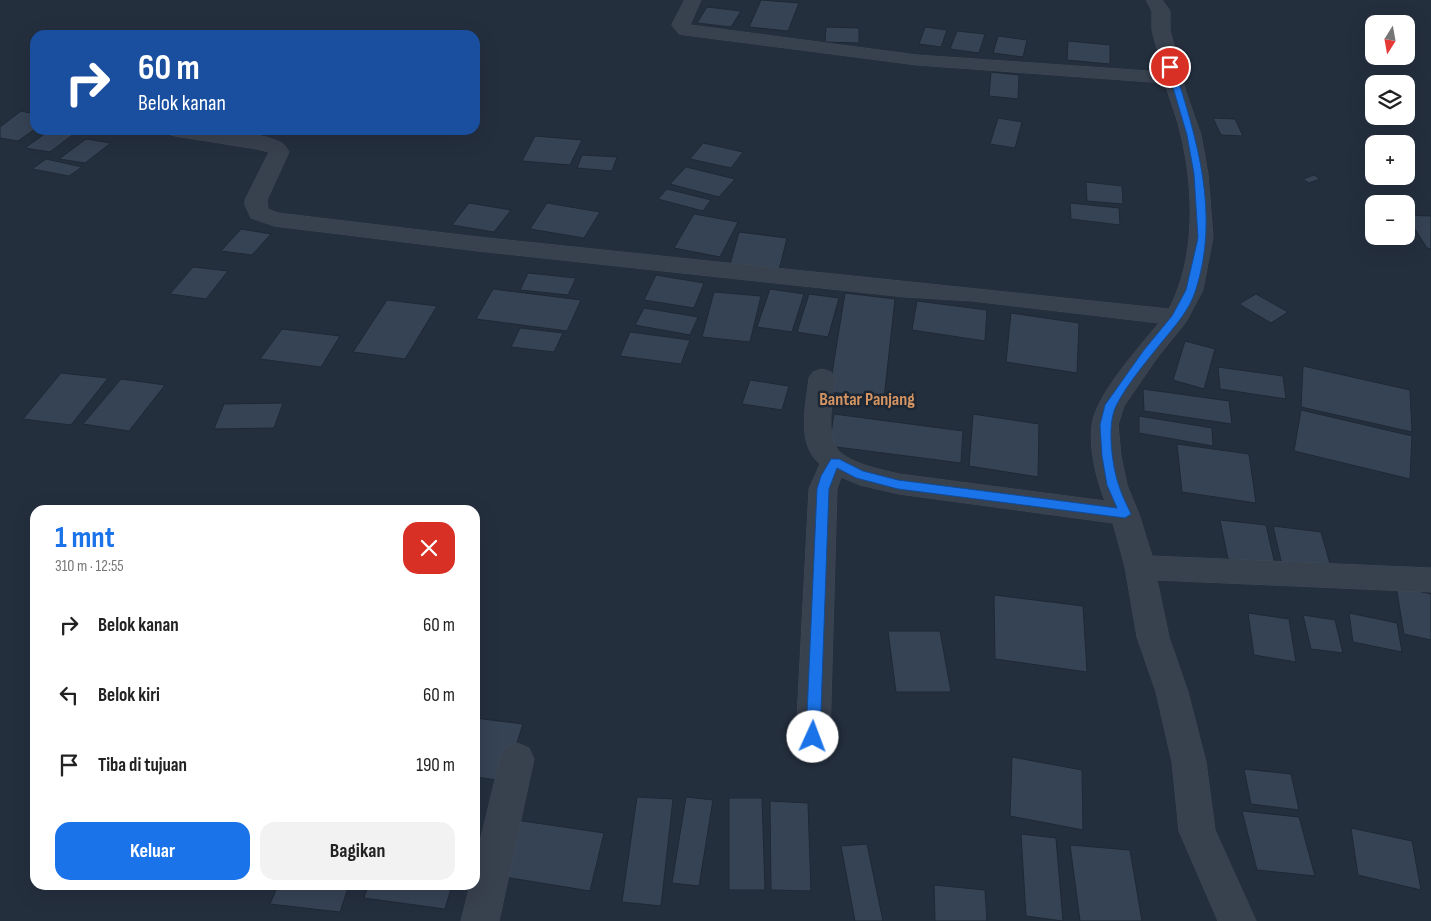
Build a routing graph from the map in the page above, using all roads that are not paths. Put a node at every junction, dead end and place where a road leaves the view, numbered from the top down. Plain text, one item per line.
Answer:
1 (693, 0) edge
2 (1154, 0) edge
3 (1173, 78) junction
4 (208, 135) edge
5 (1177, 317) junction
6 (822, 378) dead end
7 (835, 462) junction
8 (1125, 514) junction
9 (1140, 567) junction
10 (1431, 580) edge
11 (813, 737) dead end
12 (517, 758) dead end
13 (480, 921) edge
14 (1237, 921) edge

1 - 3 street
2 - 3 street
3 - 5 street
4 - 5 street
5 - 8 street
6 - 7 street
7 - 8 street
7 - 11 street
8 - 9 street
9 - 10 street
9 - 14 street
12 - 13 street

